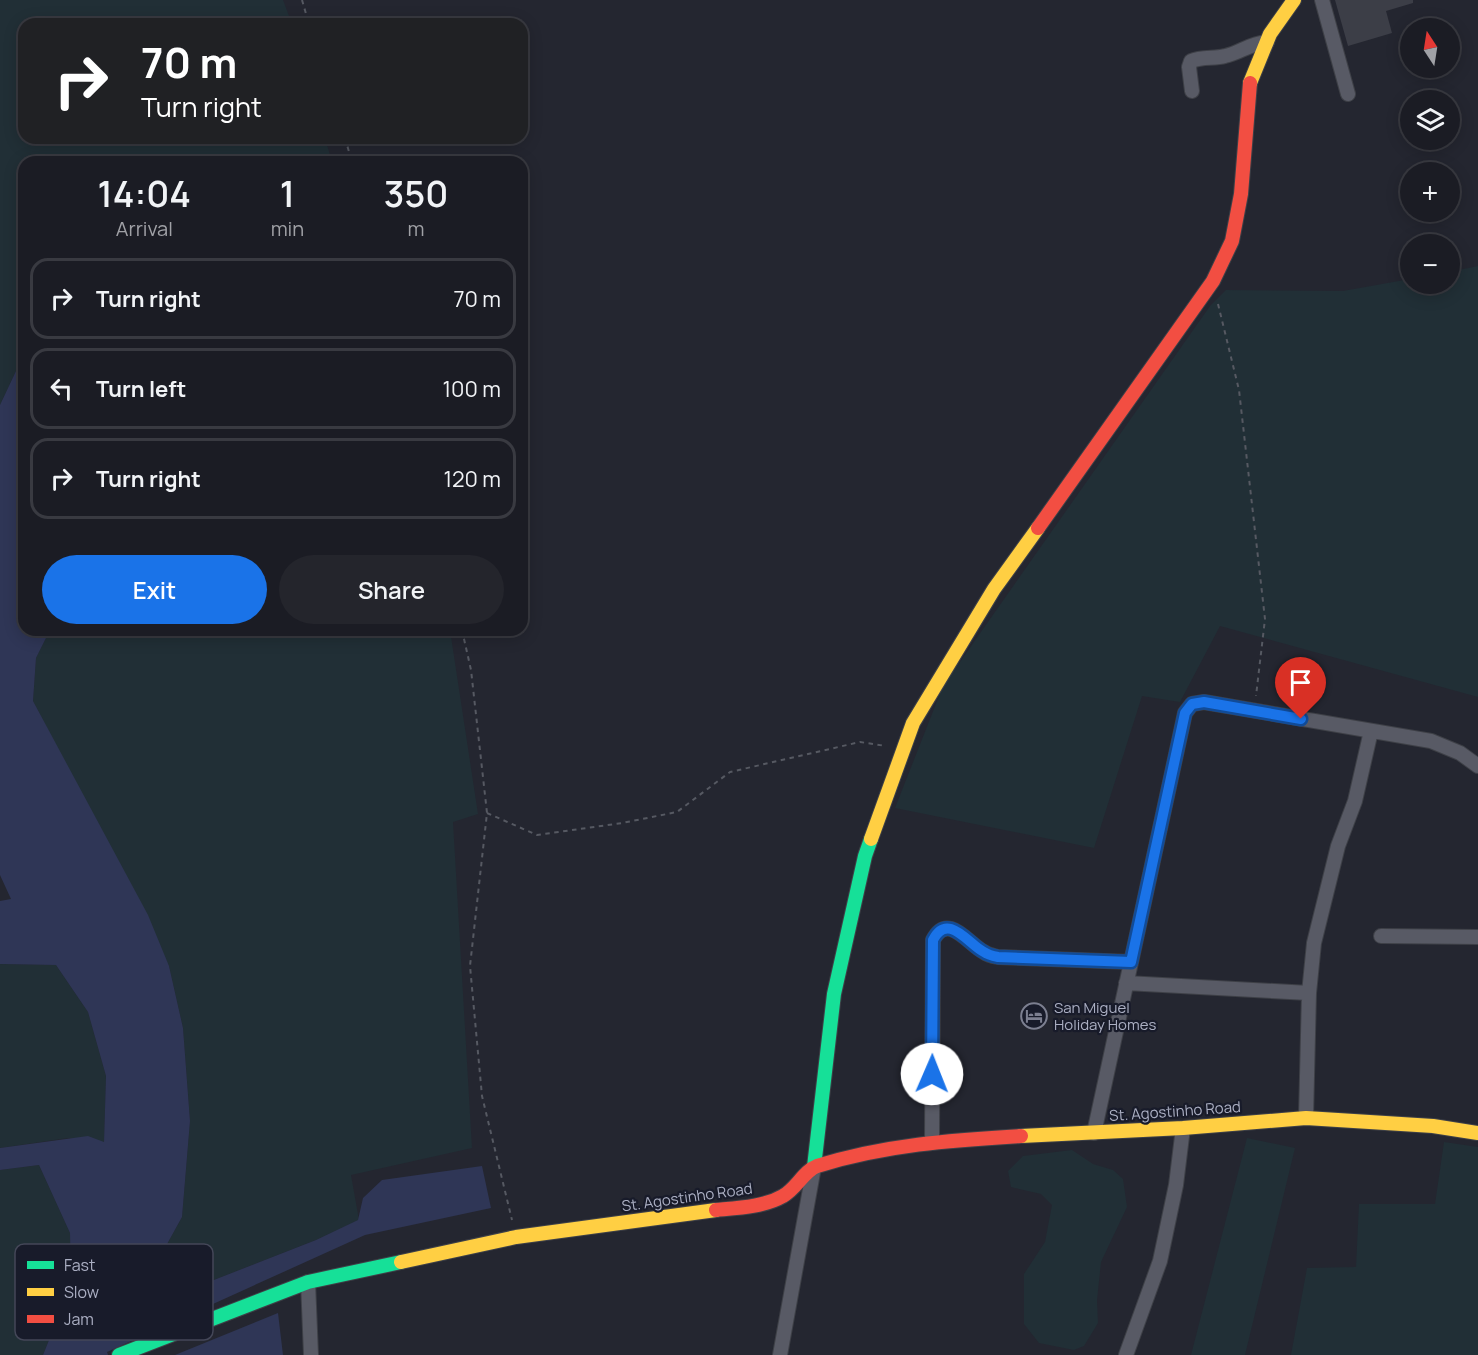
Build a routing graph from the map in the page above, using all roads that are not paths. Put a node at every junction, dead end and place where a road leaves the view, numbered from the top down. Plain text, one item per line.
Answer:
1 (1294, 0) edge
2 (1322, 0) edge
3 (1267, 42) junction
4 (1192, 91) dead end
5 (1348, 94) dead end
6 (1371, 731) junction
7 (1478, 766) edge
8 (1381, 936) dead end
9 (1478, 937) edge
10 (1131, 962) junction
11 (1126, 983) junction
12 (1309, 993) junction
13 (1306, 1118) junction
14 (1183, 1128) junction
15 (1478, 1132) edge
16 (1094, 1133) junction
17 (932, 1141) junction
18 (814, 1167) junction
19 (308, 1282) junction
20 (213, 1319) edge
21 (158, 1340) edge
22 (119, 1355) edge
23 (311, 1355) edge
24 (780, 1355) edge
25 (1126, 1355) edge

1 - 3 main road
2 - 5 street
3 - 4 street
3 - 18 main road
6 - 7 street
6 - 10 street
6 - 12 street
8 - 9 street
10 - 11 street
10 - 17 street
11 - 12 street
11 - 16 street
12 - 13 street
13 - 14 main road, St. Agostinho Road
13 - 15 main road, St. Agostinho Road
14 - 16 main road, St. Agostinho Road
14 - 25 street
16 - 17 main road, St. Agostinho Road
17 - 18 main road, St. Agostinho Road
18 - 19 main road, St. Agostinho Road
18 - 24 street
19 - 20 main road, St. Agostinho Road
19 - 23 street
21 - 22 main road, St. Agostinho Road

